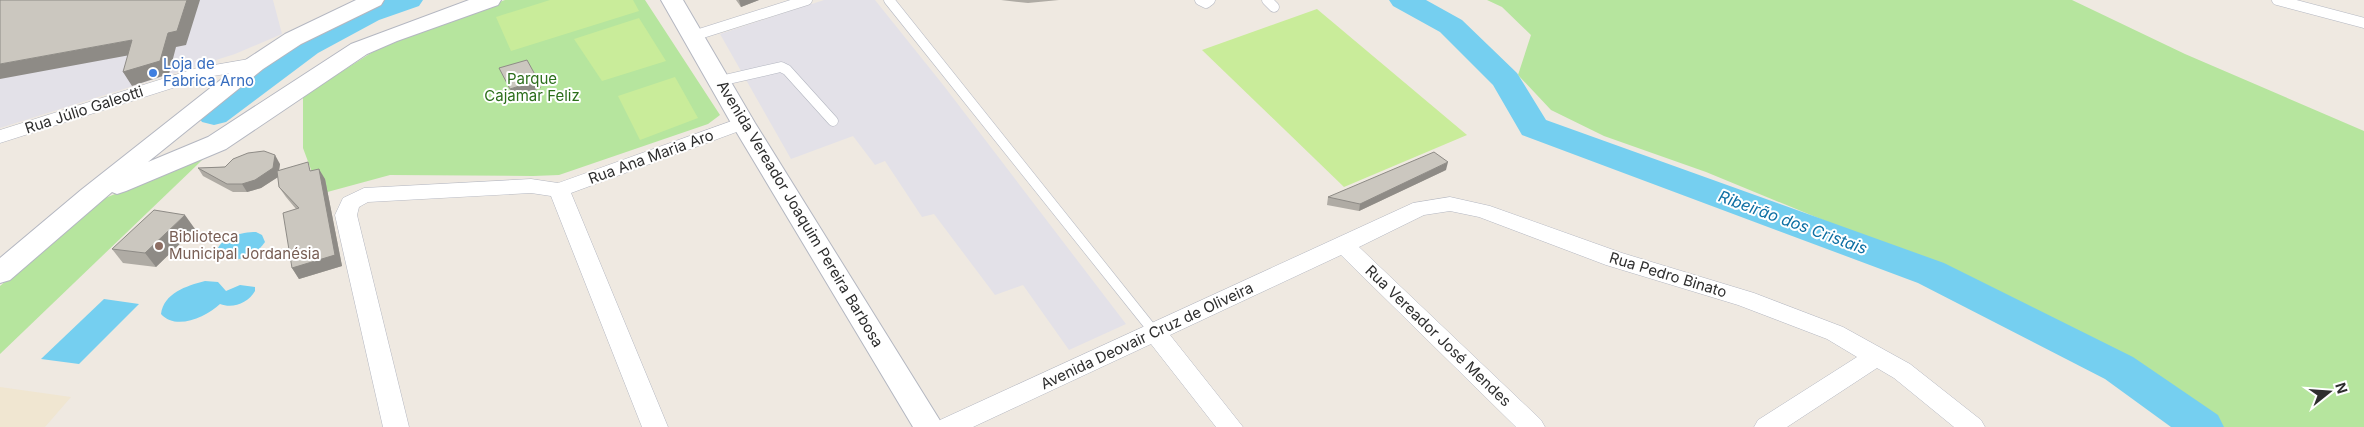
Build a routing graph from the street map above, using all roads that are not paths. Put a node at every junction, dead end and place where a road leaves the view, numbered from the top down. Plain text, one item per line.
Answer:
1 (373, 0) edge
2 (490, 0) edge
3 (672, 0) edge
4 (807, 0) edge
5 (889, 0) edge
6 (1200, 0) edge
7 (1210, 0) edge
8 (1267, 0) edge
9 (2277, 0) edge
10 (1274, 7) dead end
11 (2364, 23) edge
12 (693, 36) junction
13 (255, 64) junction
14 (720, 81) junction
15 (833, 121) dead end
16 (744, 123) junction
17 (0, 137) edge
18 (559, 190) junction
19 (90, 196) junction
20 (1344, 245) junction
21 (3, 269) edge
22 (1155, 333) junction
23 (1877, 356) junction
24 (396, 427) edge
25 (655, 427) edge
26 (928, 427) edge
27 (949, 427) edge
28 (1230, 427) edge
29 (1532, 427) edge
30 (1767, 427) edge
31 (1972, 427) edge

1 - 13 street
2 - 19 street
3 - 12 street, Avenida Vereador Joaquim Pereira Barbosa
4 - 12 lane
5 - 22 lane
6 - 7 lane
8 - 10 lane
9 - 11 lane
12 - 14 street, Avenida Vereador Joaquim Pereira Barbosa
13 - 17 street, Rua Júlio Galeotti
13 - 19 street
14 - 15 lane
14 - 16 street, Avenida Vereador Joaquim Pereira Barbosa
16 - 18 street, Rua Ana Maria Aro
16 - 26 street, Avenida Vereador Joaquim Pereira Barbosa
18 - 24 street
18 - 25 street
19 - 21 street
20 - 22 street, Avenida Deovair Cruz de Oliveira
20 - 23 street, Rua Pedro Binato
20 - 29 street, Rua Vereador José Mendes
22 - 27 street, Avenida Deovair Cruz de Oliveira
22 - 28 street
23 - 30 street
23 - 31 street, Rua Pedro Binato

